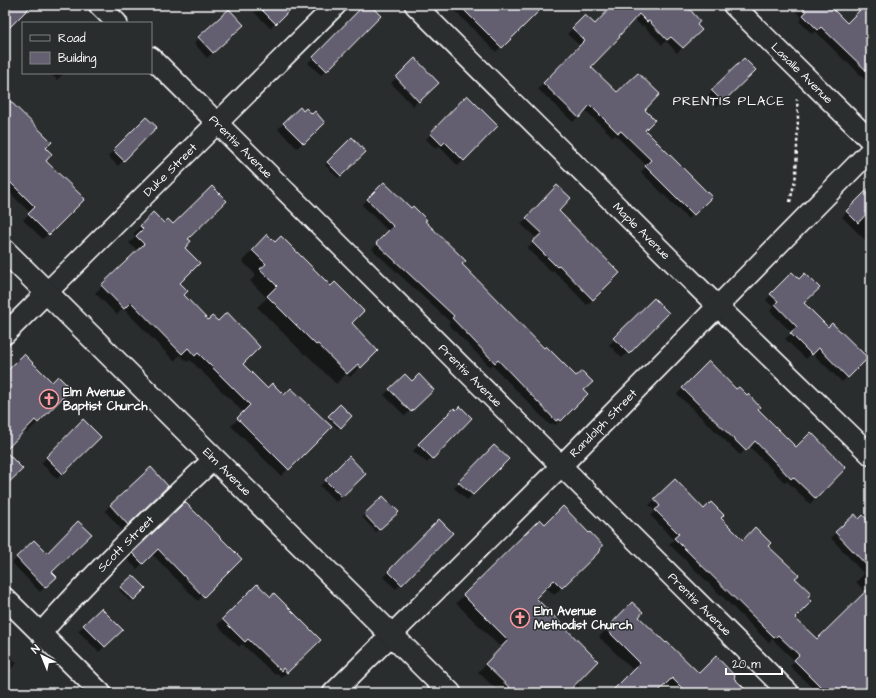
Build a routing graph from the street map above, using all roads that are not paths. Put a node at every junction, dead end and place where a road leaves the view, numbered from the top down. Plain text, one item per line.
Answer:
1 (99, 5) edge
2 (336, 5) edge
3 (415, 5) edge
4 (733, 5) edge
5 (116, 22) edge
6 (152, 58) edge
7 (218, 123) junction
8 (871, 141) edge
9 (871, 150) edge
10 (5, 251) edge
11 (46, 292) junction
12 (718, 307) junction
13 (5, 334) edge
14 (871, 454) edge
15 (214, 459) junction
16 (561, 466) junction
17 (5, 598) edge
18 (41, 633) junction
19 (391, 635) junction
20 (102, 693) edge
21 (333, 693) edge
22 (450, 693) edge
23 (789, 693) edge

1 - 5 street
2 - 7 street, Duke Street
3 - 12 street, Maple Avenue
4 - 8 street, Lasalle Avenue
6 - 7 street, Prentis Avenue
7 - 11 street, Duke Street
7 - 16 street, Prentis Avenue
9 - 12 street, Randolph Street
10 - 11 main road, Elm Avenue
11 - 13 street, Duke Street
11 - 15 main road, Elm Avenue
12 - 14 street, Maple Avenue
12 - 16 street, Randolph Street
15 - 18 street, Scott Street
15 - 19 main road, Elm Avenue
16 - 19 street, Randolph Street
16 - 23 street, Prentis Avenue
17 - 18 street
18 - 20 street
19 - 21 street, Randolph Street
19 - 22 main road, Elm Avenue

